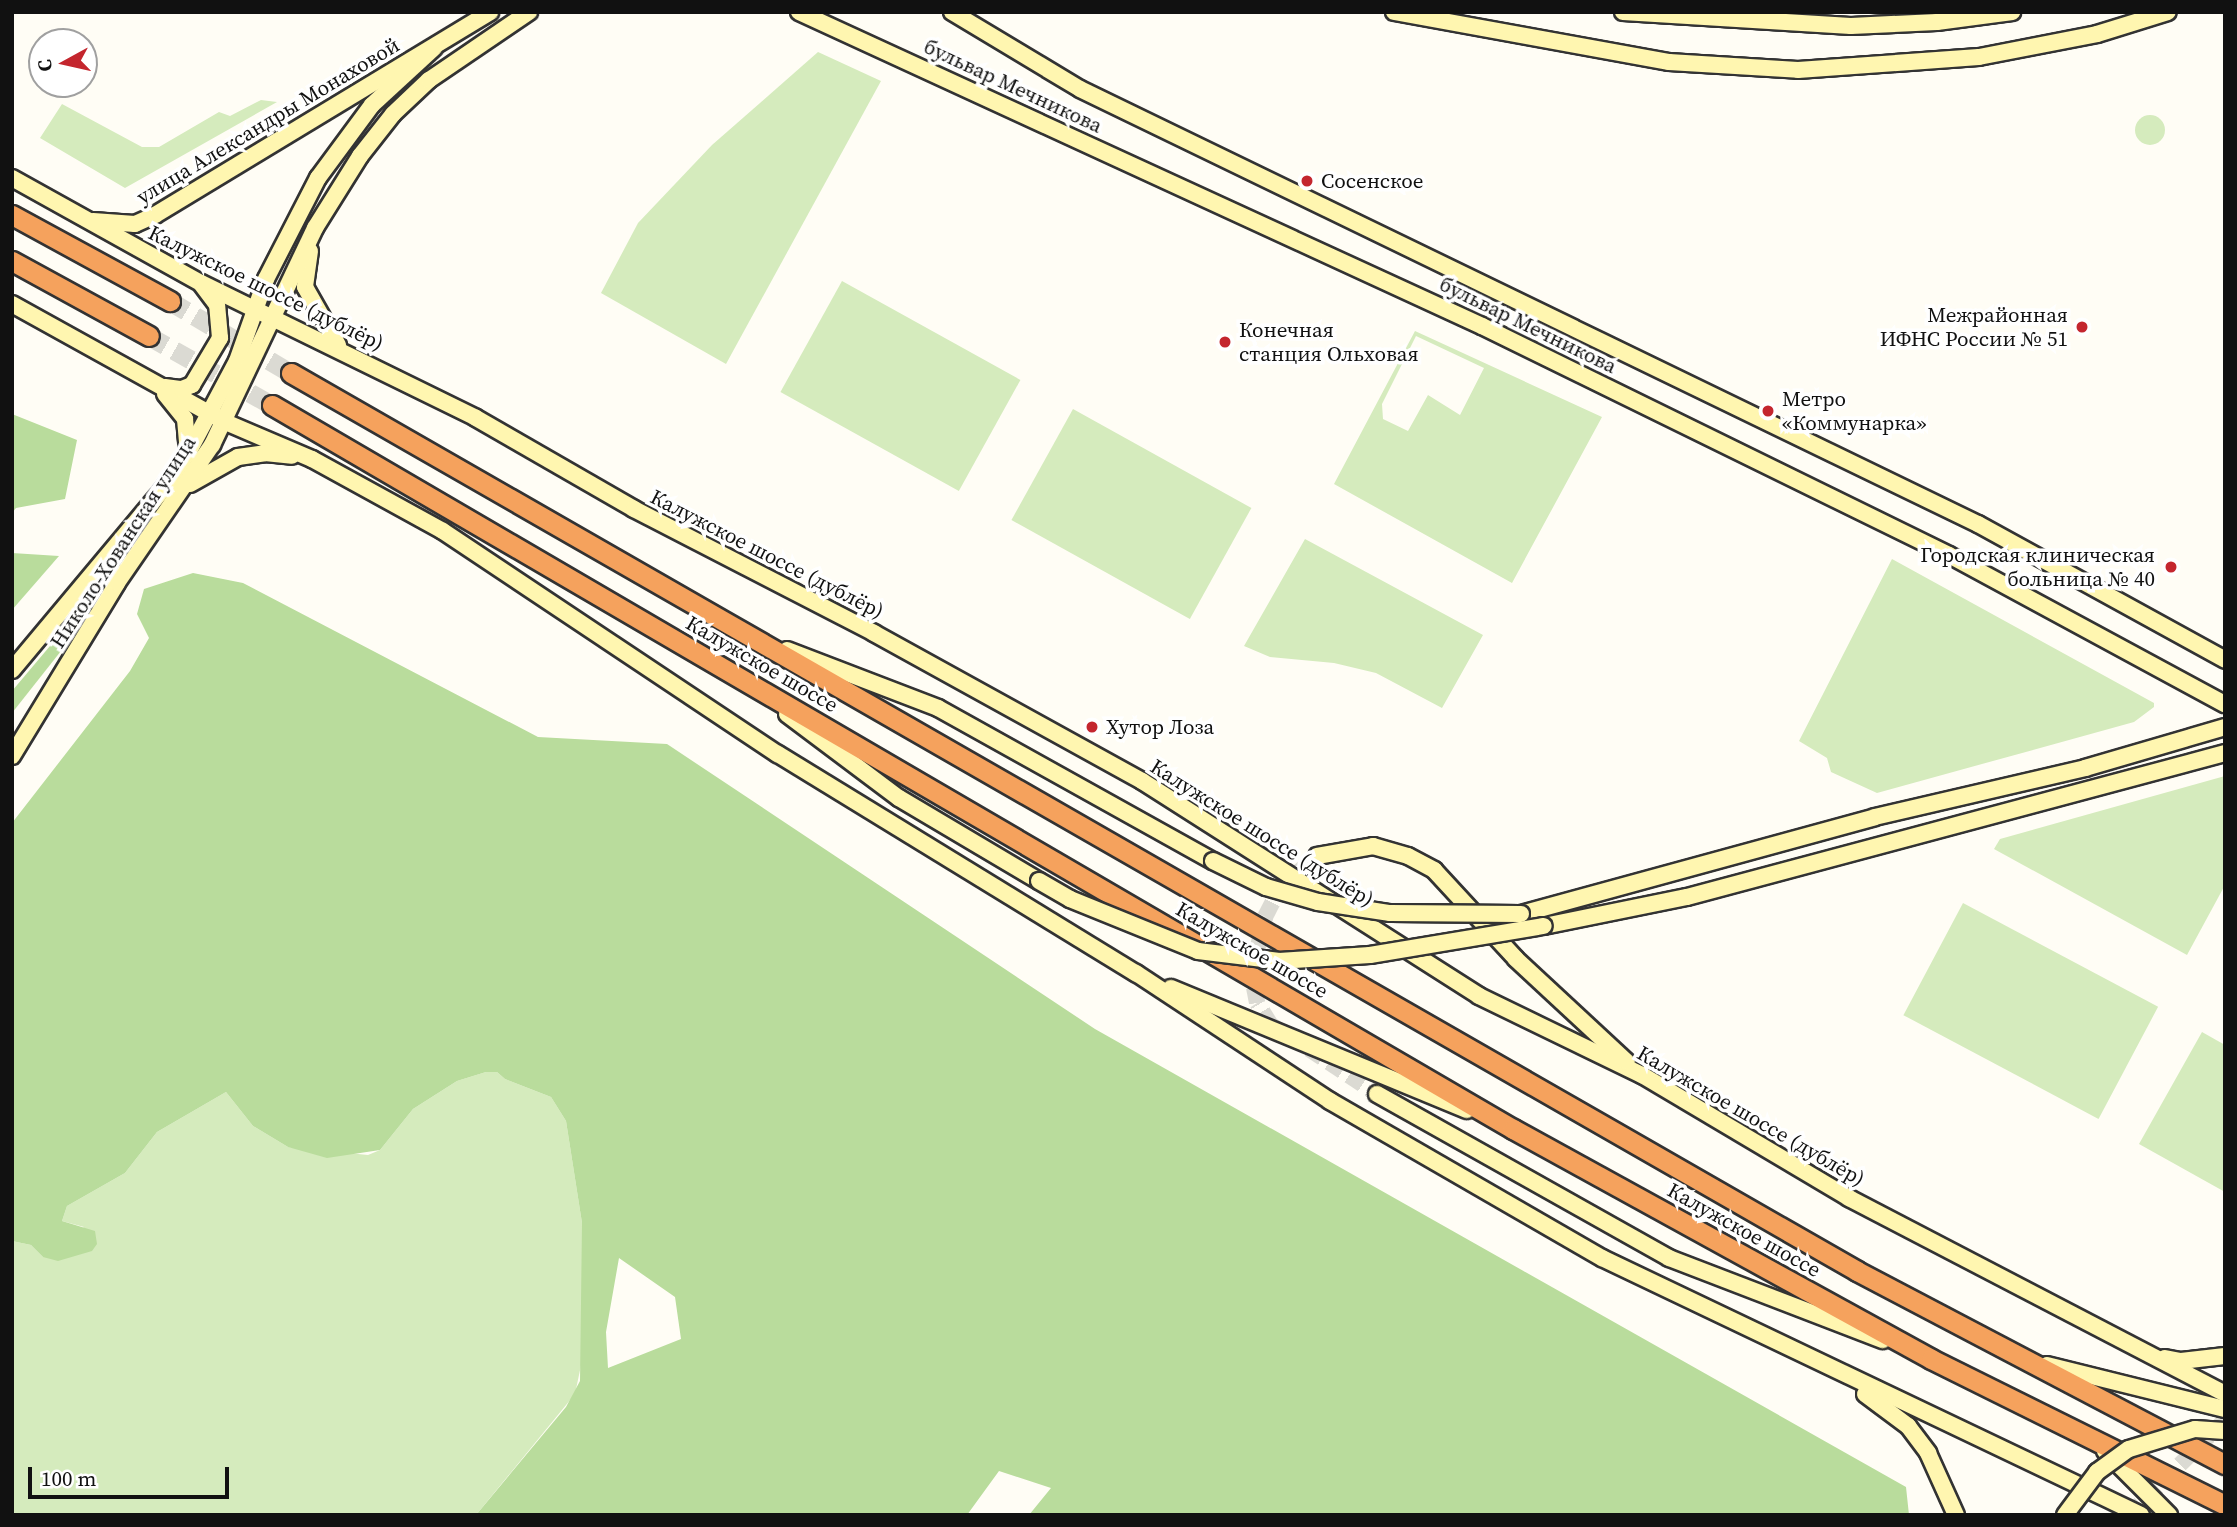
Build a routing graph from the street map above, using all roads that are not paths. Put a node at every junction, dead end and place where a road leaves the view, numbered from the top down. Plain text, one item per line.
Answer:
1 (490, 12) edge
2 (529, 12) edge
3 (799, 12) edge
4 (952, 12) edge
5 (1394, 12) edge
6 (1623, 12) edge
7 (2012, 12) edge
8 (2168, 12) edge
9 (433, 48) junction
10 (12, 178) edge
11 (12, 215) edge
12 (80, 218) junction
13 (315, 228) junction
14 (12, 261) edge
15 (201, 283) junction
16 (170, 301) tunnel mouth
17 (12, 304) edge
18 (256, 309) junction
19 (272, 316) junction
20 (149, 336) tunnel mouth
21 (339, 347) junction
22 (291, 373) tunnel mouth
23 (159, 386) junction
24 (272, 405) tunnel mouth
25 (217, 418) junction
26 (188, 453) junction
27 (312, 459) junction
28 (188, 485) junction
29 (748, 635) junction
30 (2225, 660) edge
31 (12, 670) edge
32 (734, 674) junction
33 (2225, 704) edge
34 (2225, 727) edge
35 (2225, 753) edge
36 (12, 756) edge
37 (1317, 856) tunnel mouth
38 (1136, 973) junction
39 (1642, 1075) junction
40 (1377, 1094) tunnel mouth
41 (1513, 1129) junction
42 (2150, 1355) junction
43 (2225, 1356) edge
44 (1802, 1357) junction
45 (2016, 1357) junction
46 (1931, 1359) junction
47 (2225, 1394) edge
48 (2225, 1409) edge
49 (2225, 1431) edge
50 (2086, 1432) junction
51 (2225, 1464) edge
52 (2225, 1505) edge
53 (1956, 1515) edge
54 (2065, 1515) edge
55 (2141, 1515) edge
56 (2169, 1515) edge

1 - 9 main road, улица Александры Монаховой
2 - 13 main road
3 - 33 main road, бульвар Мечникова
4 - 30 main road, бульвар Мечникова
5 - 8 main road
6 - 7 main road
9 - 12 main road, улица Александры Монаховой
9 - 18 main road, улица Александры Монаховой
10 - 12 main road, Калужское шоссе (дублёр)
11 - 16 highway
12 - 15 main road, Калужское шоссе (дублёр)
13 - 19 main road
13 - 21 main road
14 - 20 highway
15 - 18 main road, Калужское шоссе (дублёр)
15 - 23 main road
17 - 23 main road
18 - 19 main road, Калужское шоссе (дублёр)
18 - 25 main road, улица Александры Монаховой
19 - 21 main road, Калужское шоссе (дублёр)
19 - 25 main road
21 - 39 main road, Калужское шоссе (дублёр)
22 - 29 highway, Калужское шоссе
23 - 25 main road
23 - 26 main road
24 - 32 highway, Калужское шоссе
25 - 26 main road, Николо-Хованская улица
25 - 27 main road
25 - 28 main road, Николо-Хованская улица
26 - 31 main road, Николо-Хованская улица
27 - 28 main road
27 - 38 main road
28 - 36 main road, Николо-Хованская улица
29 - 34 main road, bridge
29 - 45 highway, Калужское шоссе
32 - 35 main road, bridge
32 - 41 highway, Калужское шоссе
37 - 39 main road
38 - 41 main road
38 - 44 main road
39 - 42 main road, Калужское шоссе (дублёр)
40 - 46 main road
41 - 46 highway, Калужское шоссе
42 - 43 main road
42 - 47 main road, Калужское шоссе (дублёр)
44 - 53 main road
44 - 55 main road
45 - 48 main road
45 - 51 highway, Калужское шоссе
46 - 50 highway, Калужское шоссе
49 - 54 main road, bridge
50 - 52 highway, Калужское шоссе
50 - 56 main road

